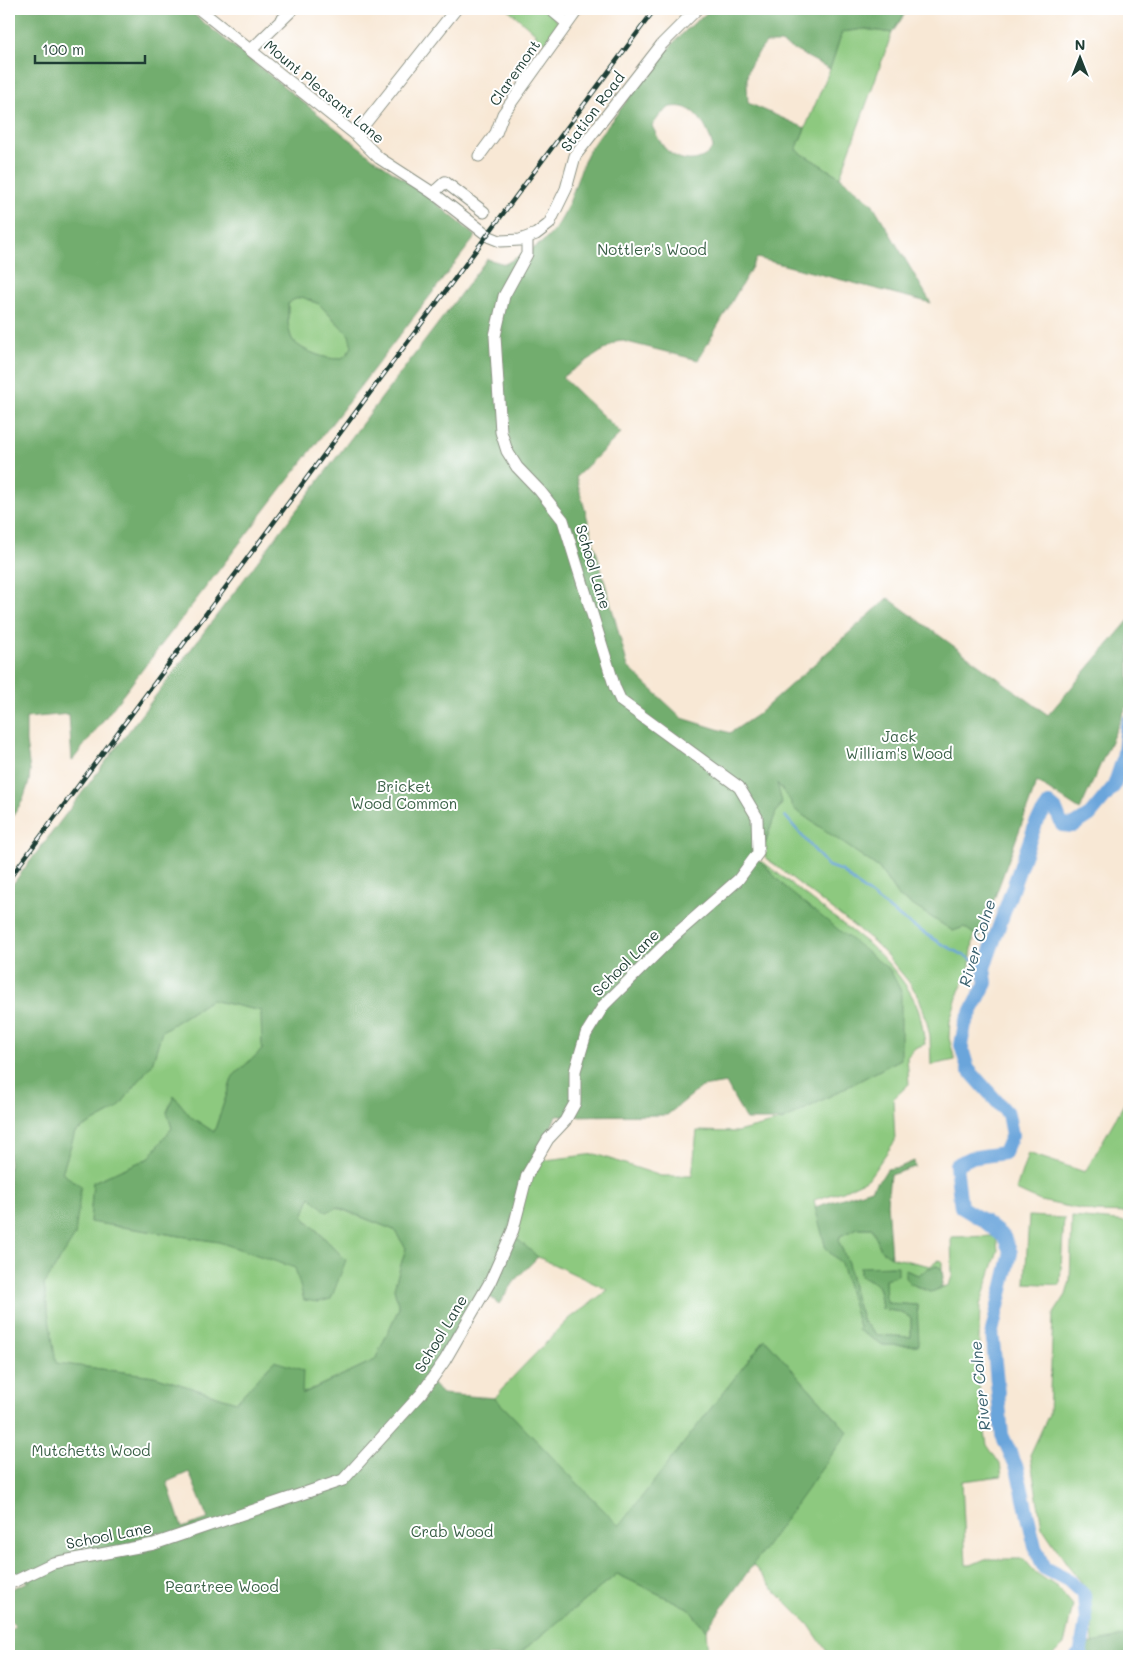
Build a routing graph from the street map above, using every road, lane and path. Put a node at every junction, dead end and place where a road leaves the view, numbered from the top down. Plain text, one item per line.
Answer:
1 (199, 9) edge
2 (294, 9) edge
3 (456, 9) edge
4 (550, 9) edge
5 (578, 9) edge
6 (697, 9) edge
7 (567, 23) junction
8 (250, 50) junction
9 (356, 135) junction
10 (479, 156) dead end
11 (433, 193) junction
12 (484, 212) dead end
13 (527, 238) junction
14 (9, 1584) edge

1 - 8 street, Mount Pleasant Lane
2 - 8 street
3 - 9 street
4 - 7 street
5 - 7 street, Claremont
6 - 13 street, Station Road
7 - 10 street, Claremont
8 - 9 street, Mount Pleasant Lane
9 - 11 street, Mount Pleasant Lane
11 - 12 street
11 - 13 street, Mount Pleasant Lane
13 - 14 street, School Lane

